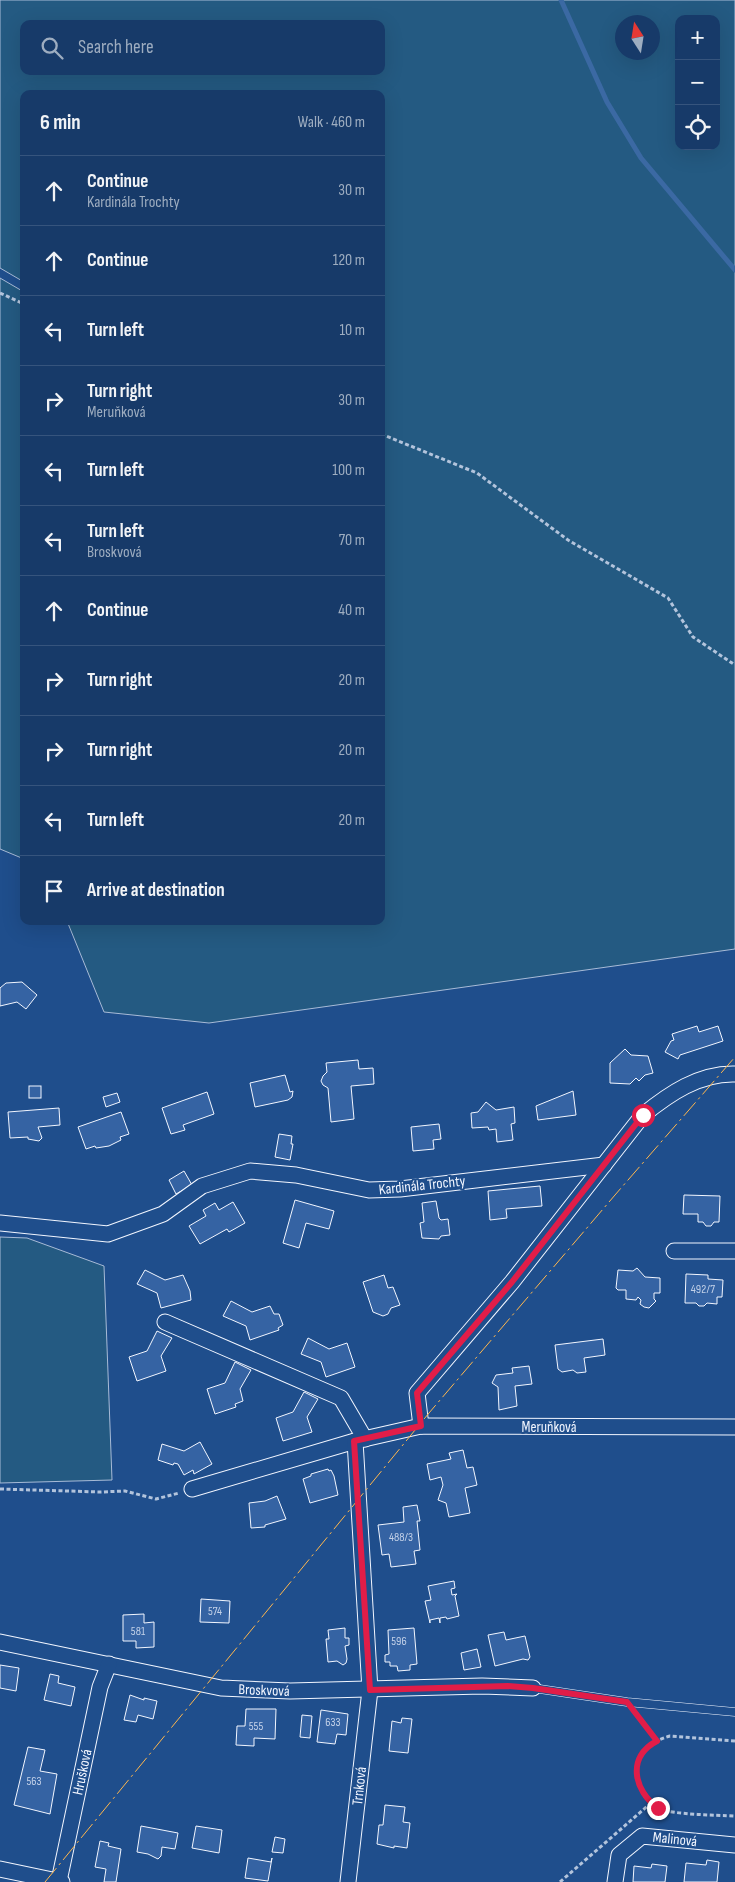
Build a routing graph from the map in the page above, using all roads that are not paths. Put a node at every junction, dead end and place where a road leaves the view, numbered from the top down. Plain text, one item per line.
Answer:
1 (735, 1074) edge
2 (604, 1165) junction
3 (0, 1223) edge
4 (735, 1250) edge
5 (674, 1251) dead end
6 (165, 1322) dead end
7 (421, 1426) junction
8 (735, 1427) edge
9 (360, 1440) junction
10 (192, 1489) road end
11 (0, 1642) edge
12 (109, 1664) junction
13 (533, 1688) joint
14 (370, 1690) junction
15 (735, 1712) edge
16 (735, 1845) edge
17 (0, 1870) edge
18 (61, 1882) edge
19 (348, 1882) edge
20 (615, 1882) edge

1 - 2 street
2 - 3 street, Kardinála Trochty
2 - 7 street
4 - 5 street
6 - 9 street
7 - 8 street, Meruňková
7 - 9 street, Meruňková
9 - 10 street, Meruňková
9 - 14 street, Trnková
11 - 12 street, Broskvová
12 - 14 street, Broskvová
12 - 18 street, Hrušková
13 - 14 street, Broskvová
13 - 15 lane
14 - 19 street, Trnková
16 - 20 street, Malinová
17 - 18 street

